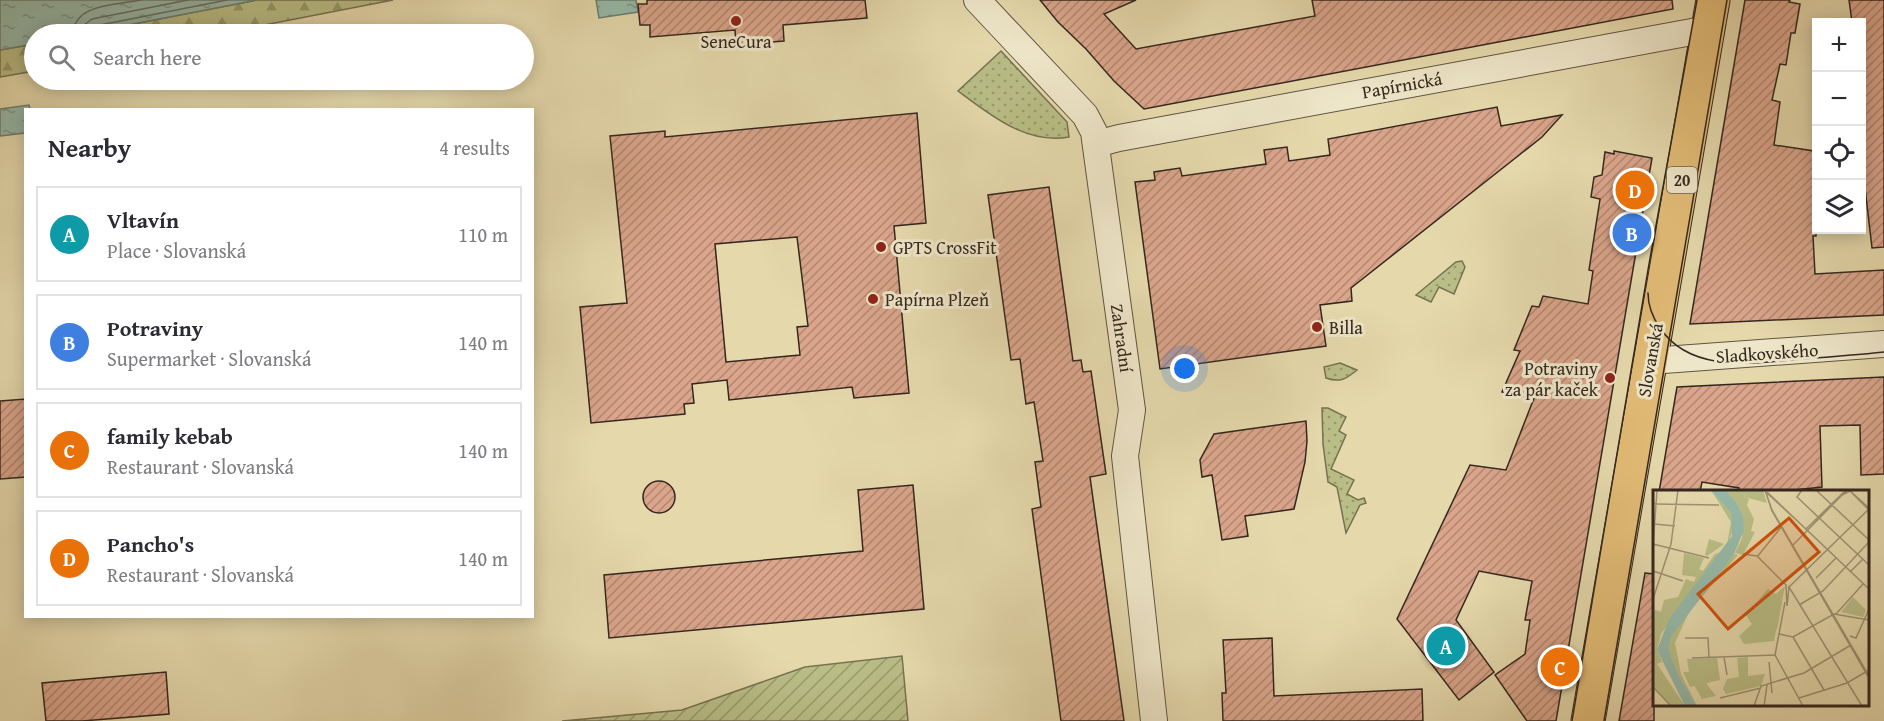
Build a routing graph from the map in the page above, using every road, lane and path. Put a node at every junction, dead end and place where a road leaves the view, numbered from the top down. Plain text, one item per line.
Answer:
1 (977, 0) edge
2 (1711, 14) edge
3 (1096, 144) junction
4 (1884, 344) edge
5 (1650, 361) junction
6 (1154, 721) edge
7 (1588, 721) edge

1 - 3 street, Zahradní
2 - 3 street, Papírnická
2 - 5 main road, Slovanská / 20
3 - 6 street, Zahradní
4 - 5 street, Sladkovského
5 - 7 main road, Slovanská / 20

